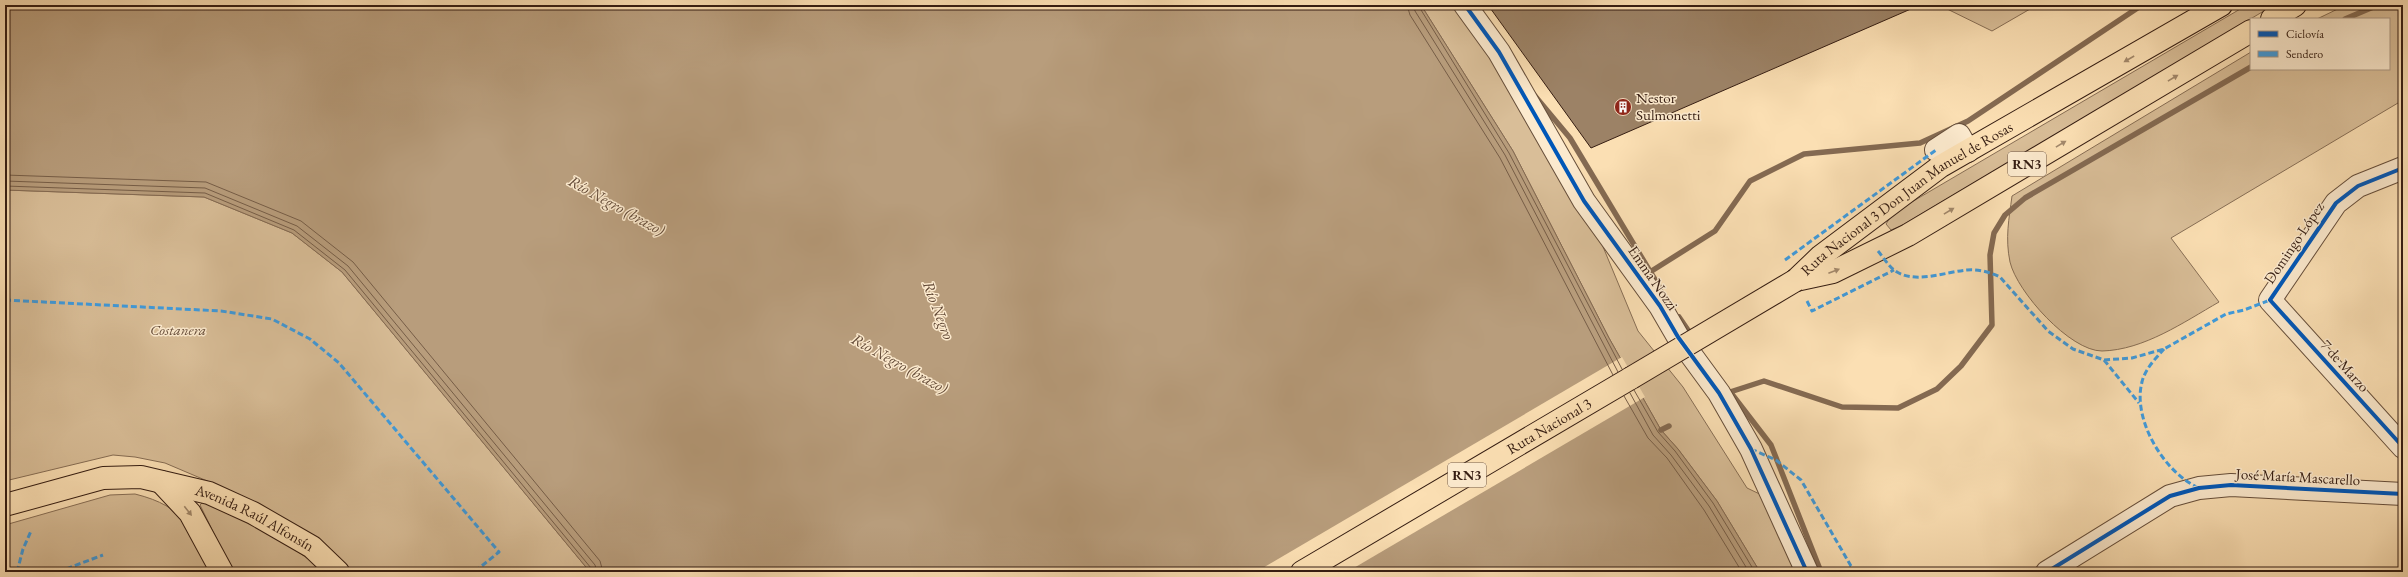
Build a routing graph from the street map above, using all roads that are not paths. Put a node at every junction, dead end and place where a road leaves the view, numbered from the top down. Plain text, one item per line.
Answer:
1 (1465, 5) edge
2 (2221, 5) edge
3 (2295, 6) edge
4 (2206, 12) edge
5 (2274, 18) edge
6 (2250, 32) edge
7 (1936, 150) dead end
8 (1968, 151) junction
9 (2403, 168) edge
10 (1796, 280) junction
11 (2270, 300) joint
12 (2403, 447) edge
13 (161, 482) junction
14 (2403, 494) edge
15 (7, 503) edge
16 (222, 572) edge
17 (338, 572) edge
18 (1302, 572) edge
19 (1807, 572) edge
20 (2047, 572) edge

1 - 19 street, Emma Nozzi
2 - 4 main road, Ruta Nacional 3 Don Juan Manuel de Rosas / RN3
3 - 5 main road
4 -> 8 main road, Ruta Nacional 3 Don Juan Manuel de Rosas / RN3
10 -> 6 main road, Ruta Nacional 3 Don Juan Manuel de Rosas / RN3
7 - 8 street
8 - 10 main road, Ruta Nacional 3 Don Juan Manuel de Rosas / RN3
9 - 11 street, Domingo López
10 - 18 main road, Ruta Nacional 3 / RN3, bridge
11 - 12 street, 7 de Marzo
13 - 15 main road, Avenida Raúl Alfonsín
13 -> 16 main road, Avenida Raúl Alfonsín
13 - 17 main road, Avenida Raúl Alfonsín
14 - 20 street, José María Mascarello

